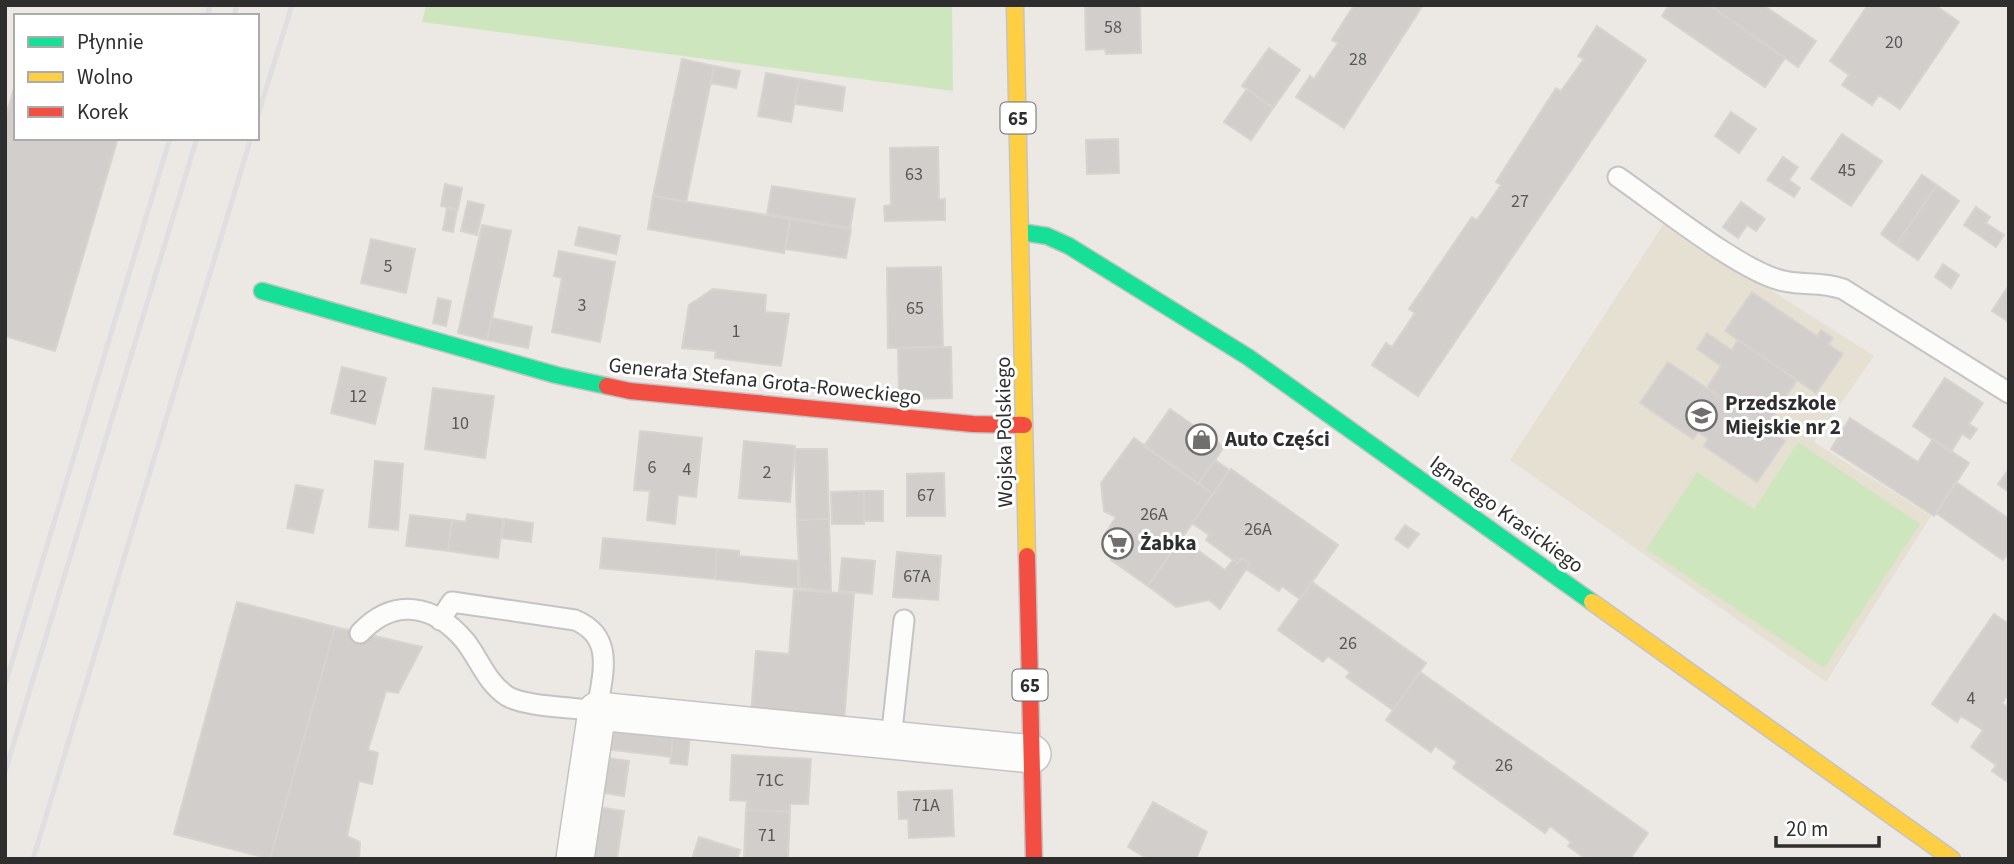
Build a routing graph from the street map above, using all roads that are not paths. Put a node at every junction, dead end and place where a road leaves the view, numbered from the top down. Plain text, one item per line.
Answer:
1 (1015, 5) edge
2 (1618, 177) dead end
3 (1021, 232) junction
4 (262, 291) dead end
5 (2009, 393) edge
6 (1024, 425) junction
7 (440, 620) junction
8 (904, 620) dead end
9 (360, 633) dead end
10 (597, 710) junction
11 (891, 740) junction
12 (1032, 754) junction
13 (575, 859) edge
14 (1034, 859) edge
15 (1952, 859) edge

1 - 3 street, Wojska Polskiego / 65
2 - 5 lane
3 - 6 street, Wojska Polskiego / 65
3 - 15 street, Ignacego Krasickiego
4 - 6 street, Generała Stefana Grota-Roweckiego
6 - 12 street, Wojska Polskiego / 65
7 - 9 lane
7 - 10 lane
7 - 10 lane
8 - 11 lane
10 - 11 street
10 - 13 street
11 - 12 street
12 - 14 street, Wojska Polskiego / 65

